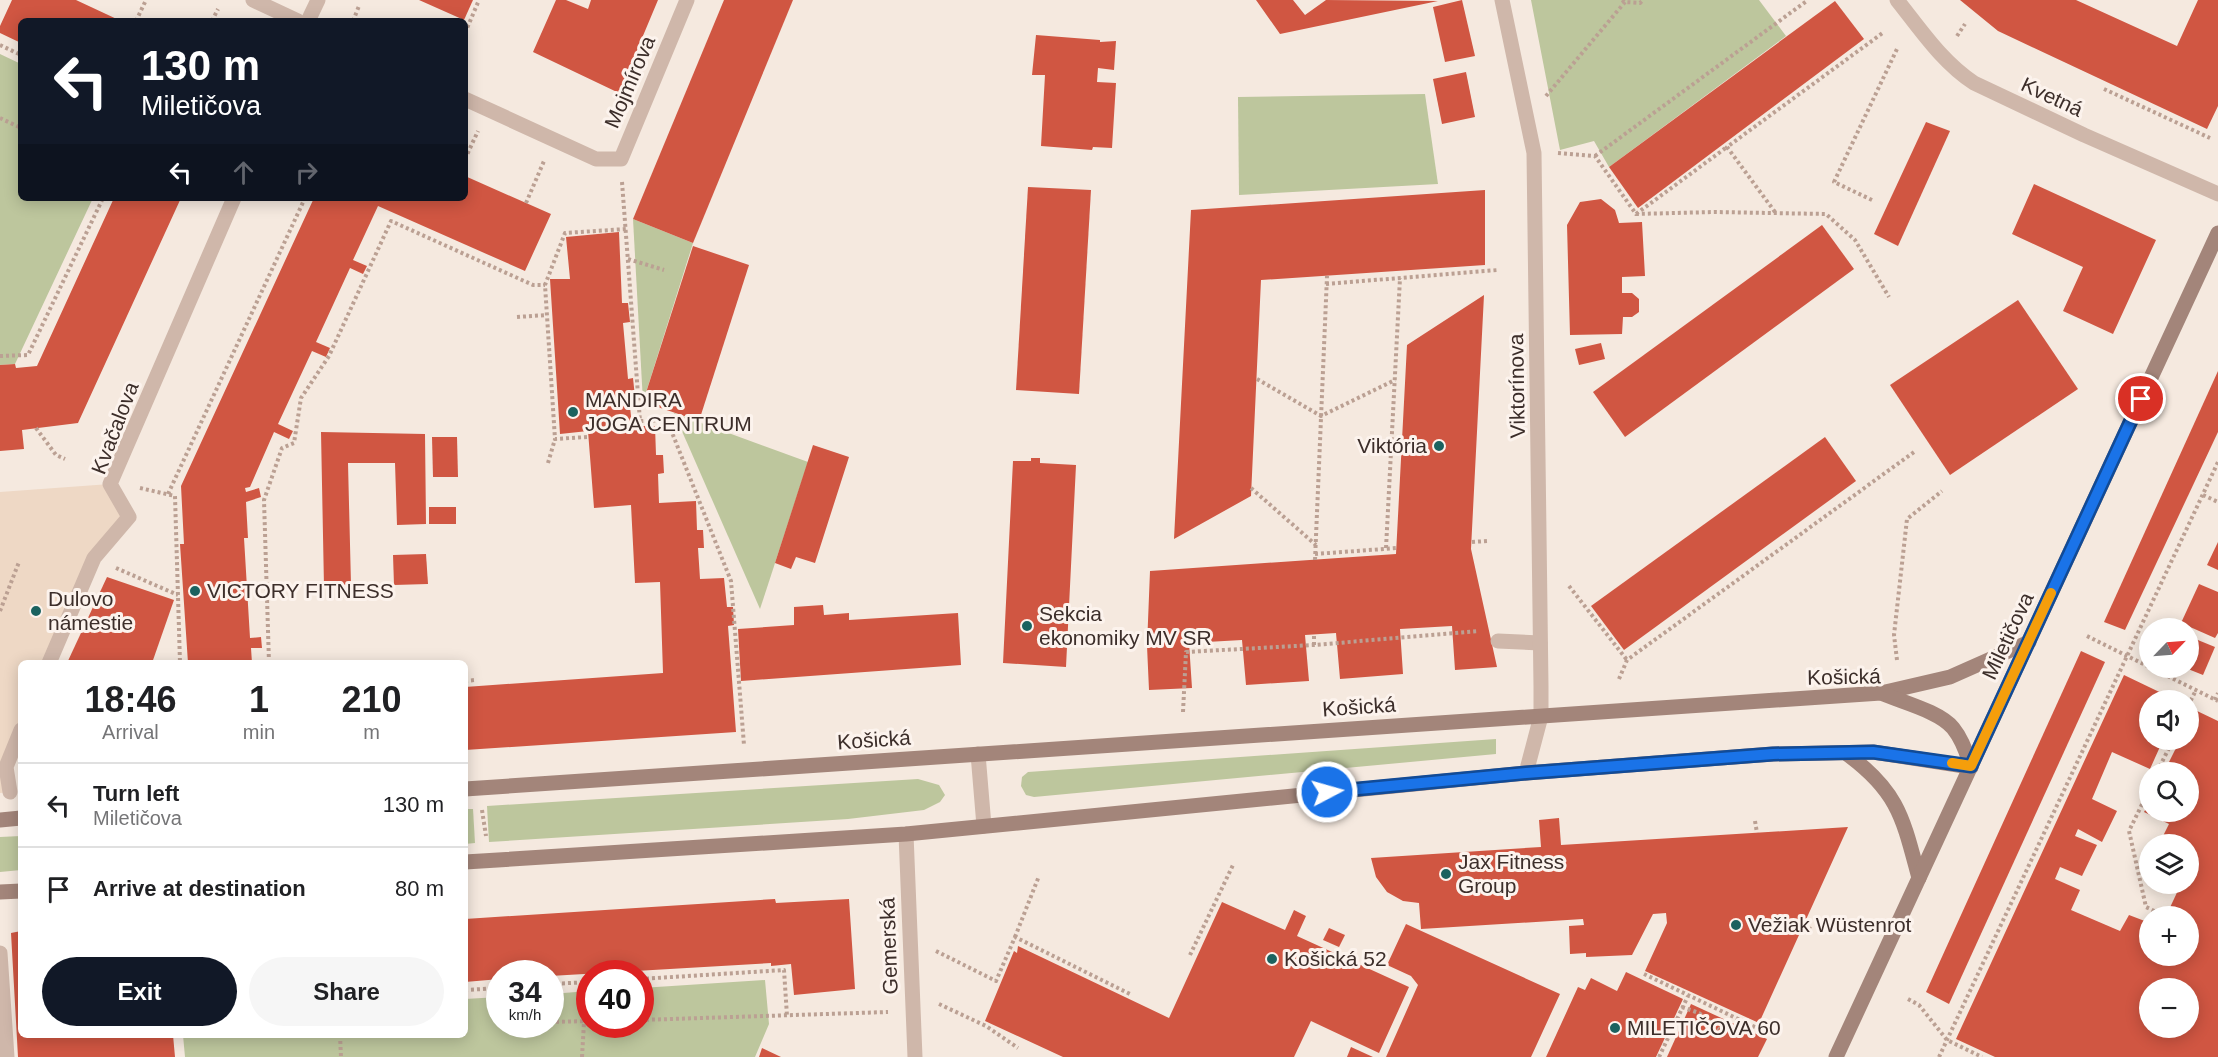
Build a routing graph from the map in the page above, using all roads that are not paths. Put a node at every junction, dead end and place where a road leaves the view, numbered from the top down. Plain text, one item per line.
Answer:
1 (253, 0) edge
2 (318, 0) edge
3 (687, 0) edge
4 (1502, 0) edge
5 (1897, 0) edge
6 (292, 18) edge
7 (309, 18) edge
8 (468, 100) edge
9 (2218, 194) edge
10 (233, 201) edge
11 (2218, 233) edge
12 (1498, 641) dead end
13 (2029, 642) junction
14 (1540, 643) junction
15 (51, 660) edge
16 (1881, 693) junction
17 (1541, 716) junction
18 (18, 737) edge
19 (978, 754) junction
20 (1847, 754) junction
21 (1971, 766) junction
22 (1526, 773) junction
23 (472, 788) edge
24 (10, 792) dead end
25 (18, 818) edge
26 (0, 820) edge
27 (984, 826) junction
28 (906, 834) junction
29 (468, 862) edge
30 (1919, 878) junction
31 (18, 891) edge
32 (0, 893) edge
33 (0, 953) edge
34 (7, 1057) edge
35 (915, 1057) edge
36 (1836, 1057) edge

1 - 6 street
2 - 7 street
3 - 8 street, Mojmírova
4 - 14 street, Viktorínova
5 - 9 street, Kvetná
10 - 15 street, Kvačalova
11 - 13 street, Miletičova
12 - 14 street
13 - 16 street
13 - 21 street, Miletičova
14 - 17 street, Viktorínova
16 - 17 street, Košická
16 - 21 street, Košická
17 - 19 street, Košická
17 - 22 street, Viktorínova
18 - 24 street
19 - 23 street, Košická
19 - 27 street
20 - 21 street
20 - 22 street
20 - 30 street
21 - 30 street, Miletičova
22 - 27 street
25 - 26 street
27 - 28 street
28 - 29 street
28 - 35 street, Gemerská
30 - 36 street, Miletičova
31 - 32 street
33 - 34 street

